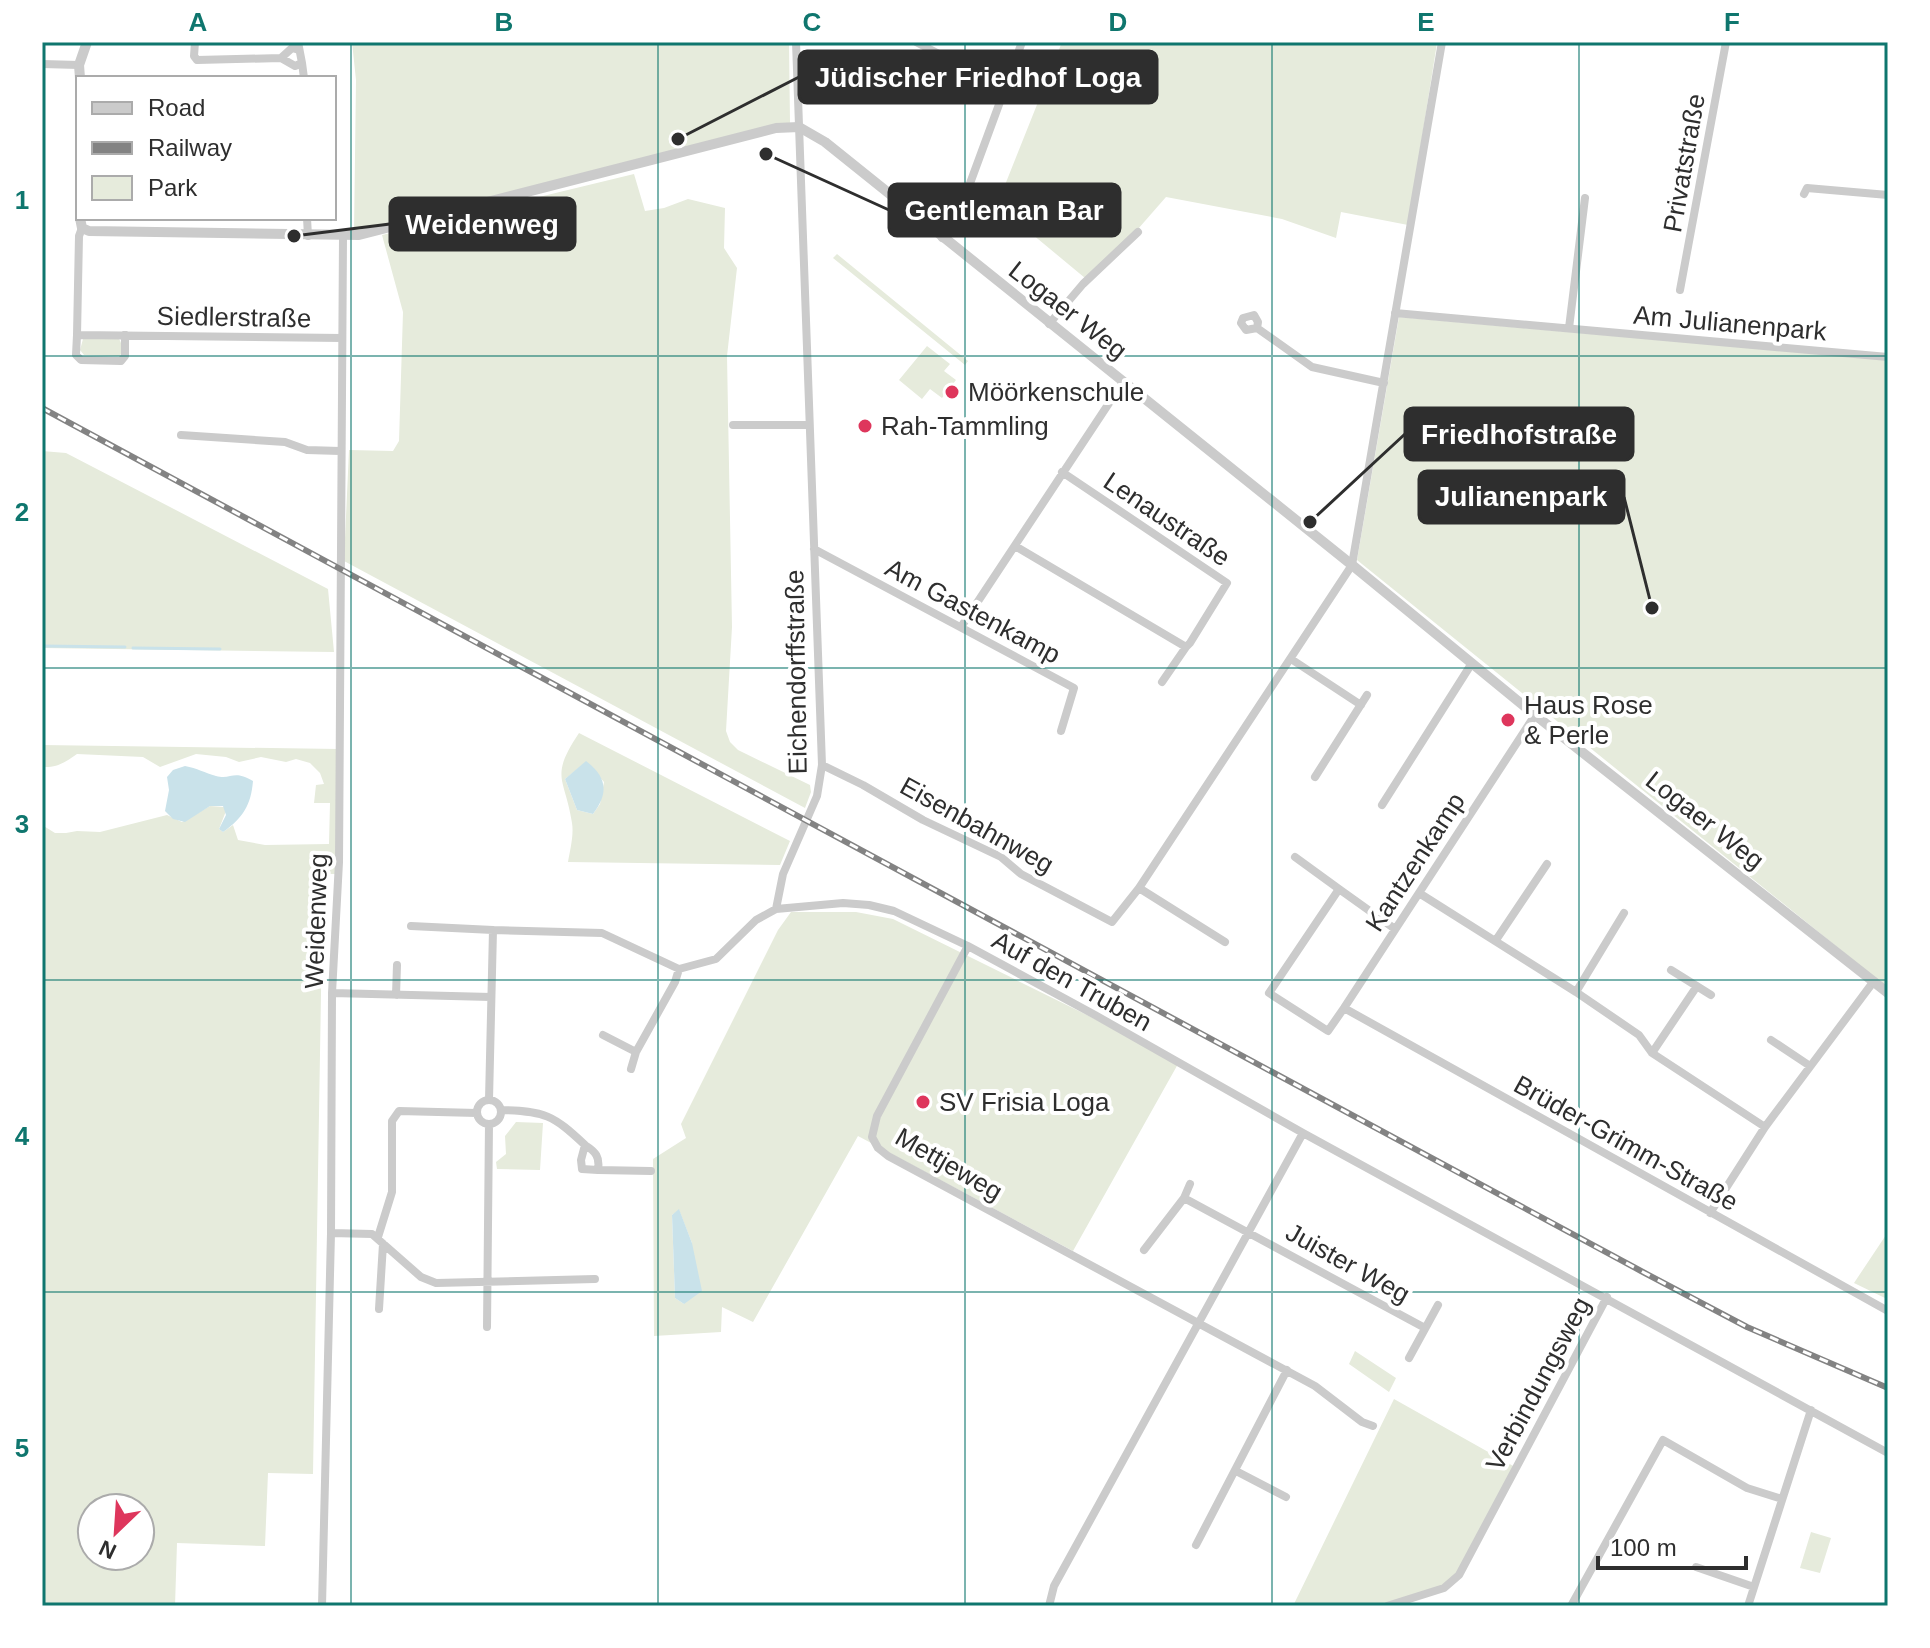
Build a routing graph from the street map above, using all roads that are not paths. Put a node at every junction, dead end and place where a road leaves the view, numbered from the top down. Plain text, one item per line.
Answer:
1 (87, 42) edge
2 (195, 42) edge
3 (796, 42) edge
4 (916, 42) edge
5 (1022, 42) edge
6 (1442, 42) edge
7 (1726, 42) edge
8 (299, 46) edge
9 (281, 58) junction
10 (302, 63) junction
11 (42, 64) edge
12 (79, 65) junction
13 (954, 68) dead end
14 (80, 76) edge
15 (304, 76) edge
16 (799, 127) junction
17 (1804, 194) dead end
18 (1888, 195) edge
19 (1585, 198) dead end
20 (307, 220) edge
21 (81, 223) edge
22 (1138, 232) dead end
23 (308, 236) junction
24 (343, 237) junction
25 (942, 238) junction
26 (1680, 290) dead end
27 (1395, 313) junction
28 (1049, 324) junction
29 (1257, 328) dead end
30 (1569, 328) junction
31 (77, 335) junction
32 (125, 335) junction
33 (342, 338) junction
34 (1888, 357) edge
35 (1123, 382) junction
36 (1384, 383) junction
37 (733, 425) dead end
38 (809, 425) junction
39 (181, 435) dead end
40 (340, 451) junction
41 (1062, 472) junction
42 (1015, 546) junction
43 (814, 549) junction
44 (1352, 565) junction
45 (961, 627) junction
46 (1186, 647) junction
47 (1291, 659) junction
48 (1472, 663) junction
49 (1162, 682) dead end
50 (1367, 695) dead end
51 (1361, 705) junction
52 (1535, 715) junction
53 (1061, 731) dead end
54 (822, 765) junction
55 (1315, 777) dead end
56 (1382, 805) dead end
57 (1295, 857) dead end
58 (1547, 864) dead end
59 (1139, 888) junction
60 (1339, 889) junction
61 (1419, 893) junction
62 (776, 909) junction
63 (1624, 913) dead end
64 (411, 926) dead end
65 (1395, 929) junction
66 (493, 930) junction
67 (1496, 940) junction
68 (1225, 942) dead end
69 (968, 946) junction
70 (397, 965) dead end
71 (679, 969) junction
72 (1671, 970) dead end
73 (1874, 981) junction
74 (1697, 986) junction
75 (1576, 992) junction
76 (332, 993) junction
77 (1888, 993) edge
78 (396, 995) junction
79 (1711, 995) dead end
80 (491, 997) junction
81 (1344, 1008) junction
82 (603, 1035) dead end
83 (1771, 1040) dead end
84 (636, 1052) junction
85 (1652, 1053) junction
86 (1810, 1066) junction
87 (631, 1069) dead end
88 (489, 1100) junction
89 (501, 1110) junction
90 (477, 1113) junction
91 (489, 1124) junction
92 (1765, 1127) junction
93 (1303, 1133) junction
94 (585, 1145) junction
95 (598, 1170) junction
96 (651, 1171) dead end
97 (1190, 1184) dead end
98 (1184, 1198) junction
99 (1710, 1213) junction
100 (1250, 1232) junction
101 (331, 1233) junction
102 (381, 1241) junction
103 (1144, 1250) dead end
104 (595, 1279) dead end
105 (487, 1281) junction
106 (1607, 1297) junction
107 (1438, 1305) dead end
108 (379, 1309) dead end
109 (1888, 1311) edge
110 (1198, 1325) junction
111 (487, 1327) dead end
112 (1425, 1328) junction
113 (1409, 1358) dead end
114 (1287, 1370) junction
115 (1811, 1410) junction
116 (1373, 1426) dead end
117 (1888, 1453) edge
118 (1236, 1471) junction
119 (1286, 1497) dead end
120 (1782, 1499) junction
121 (1196, 1545) dead end
122 (1696, 1567) dead end
123 (1754, 1587) junction
124 (322, 1606) edge
125 (1049, 1606) edge
126 (1387, 1606) edge
127 (1571, 1606) edge
128 (1748, 1606) edge

1 - 12 street
2 - 9 street
3 - 16 street, Eichendorffstraße
4 - 13 street
5 - 25 street
6 - 27 street
7 - 26 street, Privatstraße
8 - 9 street
8 - 10 street
9 - 10 street
10 - 15 street
11 - 12 street
12 - 14 street
16 - 24 street
16 - 25 street, Logaer Weg
16 - 38 street, Eichendorffstraße
17 - 18 street
19 - 30 street
20 - 23 street
21 - 23 street
21 - 31 street
22 - 28 street
23 - 24 street
24 - 33 street, Weidenweg
25 - 28 street, Logaer Weg
27 - 30 street, Am Julianenpark
27 - 36 street
28 - 35 street, Logaer Weg
29 - 36 street
30 - 34 street, Am Julianenpark
31 - 32 street, Siedlerstraße
31 - 32 street, Siedlerstraße
32 - 33 street, Siedlerstraße
33 - 40 street, Weidenweg
35 - 41 street
35 - 44 street, Logaer Weg
36 - 44 street
37 - 38 street
38 - 43 street, Eichendorffstraße
39 - 40 street
40 - 76 street, Weidenweg
41 - 42 street
41 - 46 street, Lenaustraße
42 - 45 street
42 - 46 street
43 - 45 street, Am Gastenkamp
43 - 54 street, Eichendorffstraße
44 - 47 street
44 - 48 street, Logaer Weg
45 - 53 street, Am Gastenkamp
46 - 49 street, Lenaustraße
47 - 51 street
47 - 59 street
48 - 52 street, Logaer Weg
48 - 56 street
50 - 51 street
51 - 55 street
52 - 61 street, Kantzenkamp
52 - 73 street, Logaer Weg
54 - 59 street, Eisenbahnweg
54 - 62 street, Eichendorffstraße
57 - 60 street
58 - 67 street
59 - 68 street
60 - 65 street
60 - 81 street, Kantzenkamp
61 - 65 street, Kantzenkamp
61 - 67 street
62 - 69 street, Auf den Truben
62 - 71 street, Auf den Truben
63 - 75 street
64 - 66 street
65 - 81 street, Kantzenkamp
66 - 71 street
66 - 80 street
67 - 75 street
69 - 93 street, Auf den Truben
69 - 110 street, Mettjeweg
70 - 78 street
71 - 84 street
72 - 74 street
73 - 77 street, Logaer Weg
73 - 86 street
74 - 79 street
74 - 85 street
75 - 85 street
76 - 78 street
76 - 101 street, Weidenweg
78 - 80 street
80 - 88 street
81 - 99 street, Brüder-Grimm-Straße
82 - 84 street
83 - 86 street
84 - 87 street
85 - 92 street
86 - 92 street
88 - 89 street
88 - 90 street
89 - 91 street
89 - 94 street
90 - 91 street
90 - 102 street
91 - 105 street
92 - 99 street
93 - 100 street
93 - 106 street, Auf den Truben
94 - 95 street
94 - 95 street
95 - 96 street
97 - 98 street
98 - 100 street, Juister Weg
98 - 103 street
99 - 109 street, Brüder-Grimm-Straße
100 - 110 street
100 - 112 street, Juister Weg
101 - 102 street
101 - 124 street, Weidenweg
102 - 105 street
102 - 108 street
104 - 105 street
105 - 111 street
106 - 115 street, Verbindungsweg
106 - 126 street, Verbindungsweg
107 - 112 street, Juister Weg
110 - 114 street
110 - 125 street
112 - 113 street, Juister Weg
114 - 116 street
114 - 118 street
115 - 117 street, Verbindungsweg
115 - 120 street
118 - 119 street
118 - 121 street
120 - 123 street
120 - 127 street
122 - 123 street
123 - 128 street

